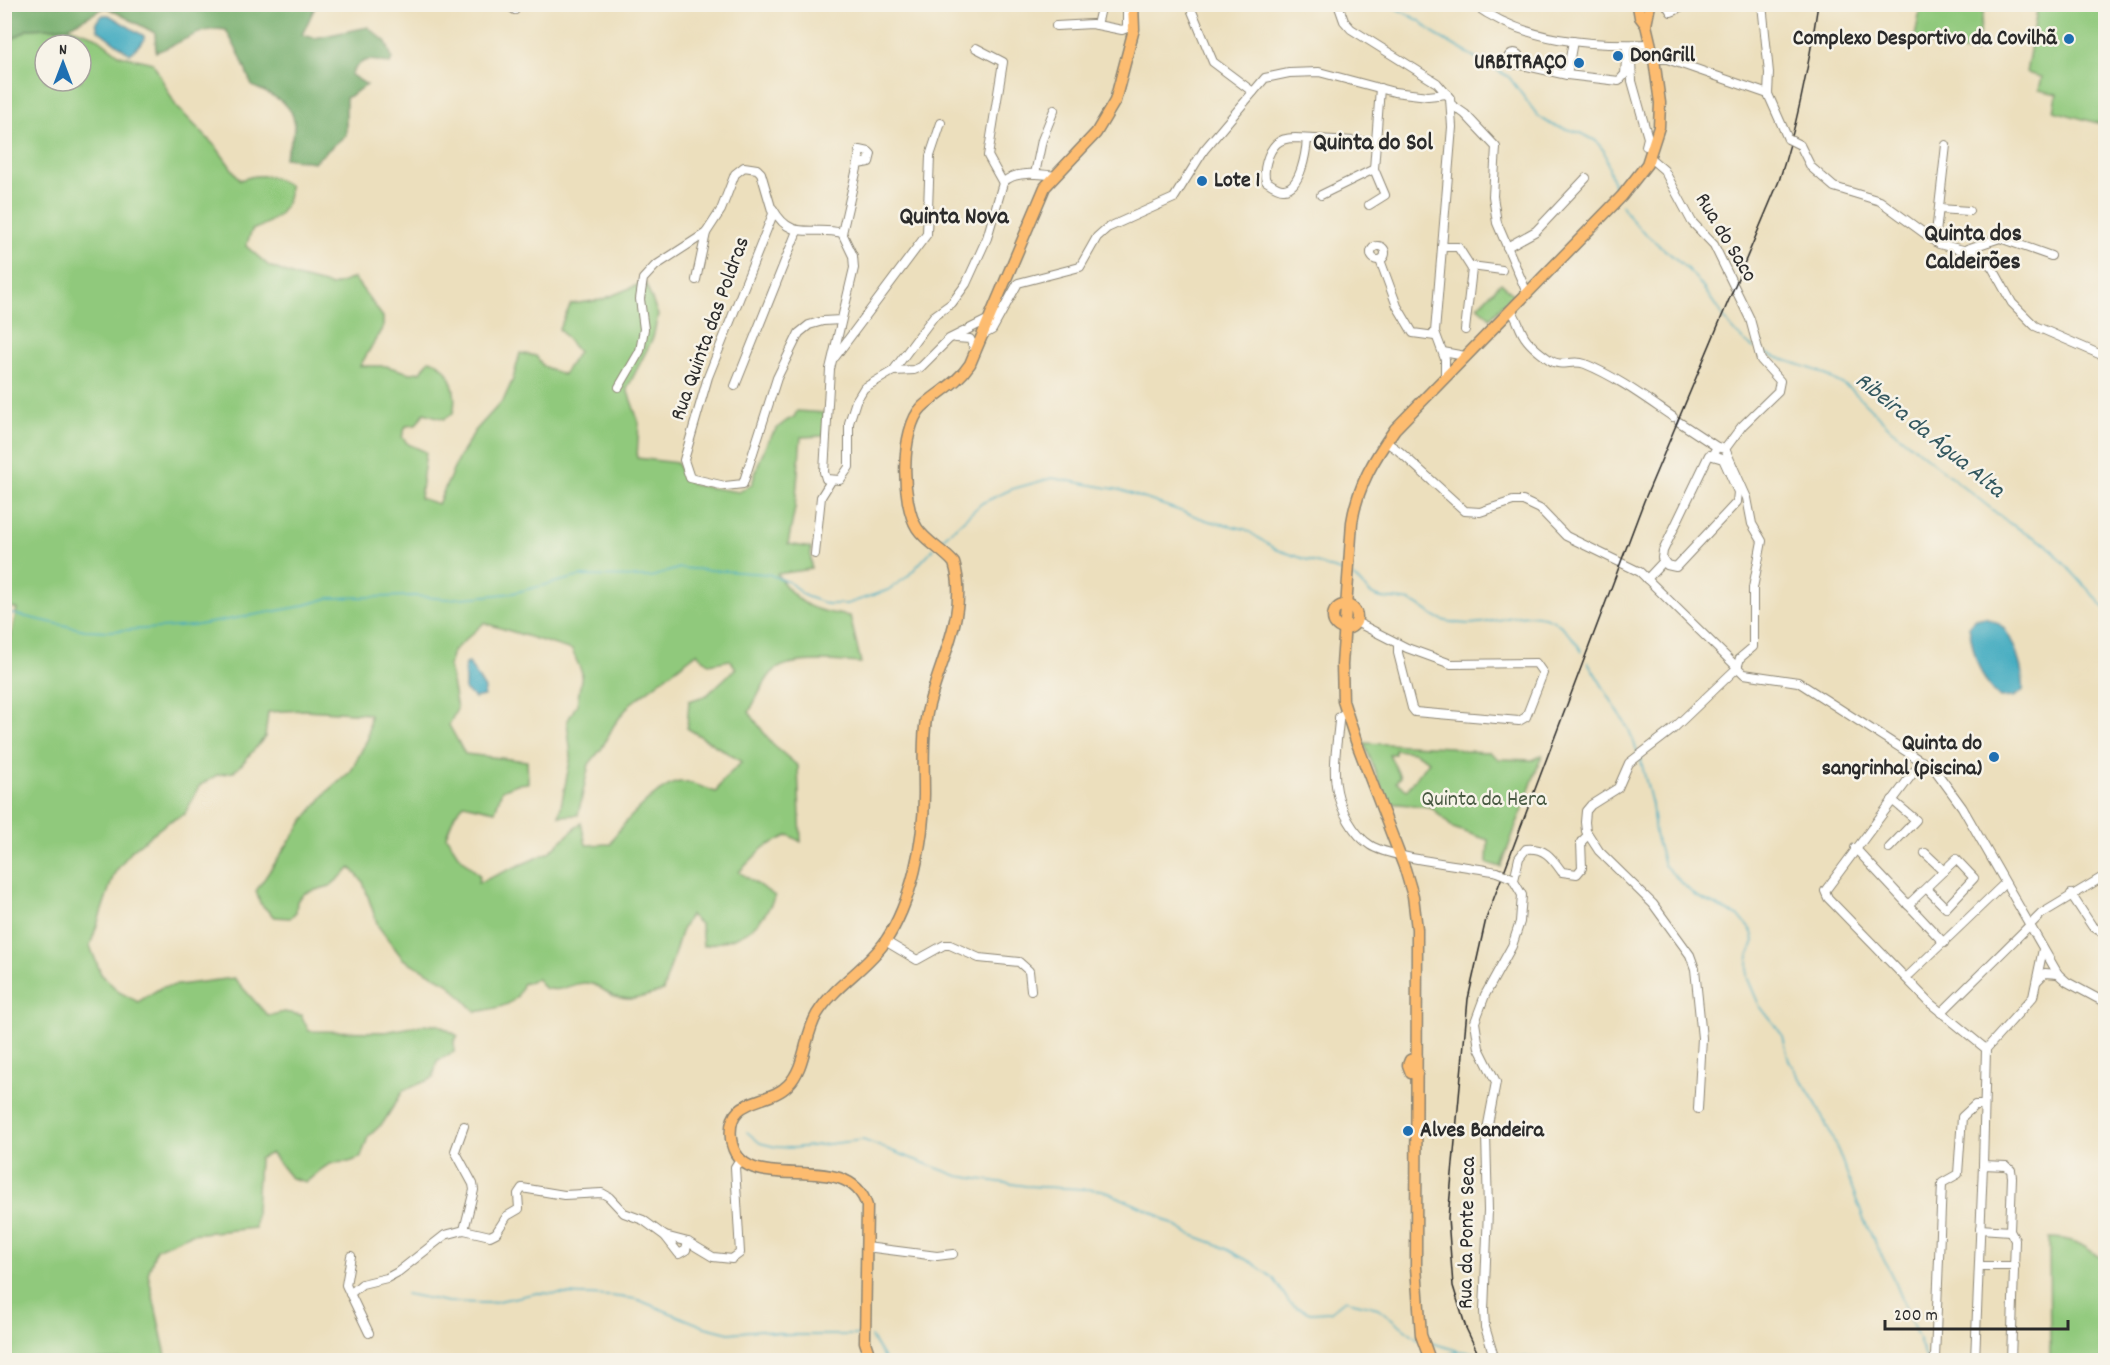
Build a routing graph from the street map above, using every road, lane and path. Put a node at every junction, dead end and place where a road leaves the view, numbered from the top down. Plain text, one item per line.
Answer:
1 (507, 4) edge
2 (1102, 4) edge
3 (1127, 4) edge
4 (1133, 4) edge
5 (1189, 4) edge
6 (1338, 4) edge
7 (1473, 4) edge
8 (1666, 4) edge
9 (1690, 4) edge
10 (1762, 4) edge
11 (1638, 5) edge
12 (1650, 5) edge
13 (1677, 7) edge
14 (515, 10) dead end
15 (1646, 25) junction
16 (1056, 26) dead end
17 (1097, 26) junction
18 (1573, 41) junction
19 (1651, 44) junction
20 (1627, 47) junction
21 (976, 48) dead end
22 (1654, 59) junction
23 (1517, 64) dead end
24 (1567, 75) junction
25 (1380, 88) junction
26 (1253, 92) junction
27 (1447, 94) junction
28 (1768, 94) junction
29 (1452, 105) junction
30 (1054, 110) dead end
31 (941, 123) dead end
32 (1307, 139) junction
33 (1376, 142) junction
34 (1946, 145) dead end
35 (1646, 146) dead end
36 (1650, 158) junction
37 (858, 164) dead end
38 (1374, 169) junction
39 (1035, 174) junction
40 (1055, 176) junction
41 (1586, 178) dead end
42 (1003, 183) junction
43 (1321, 195) dead end
44 (1369, 205) dead end
45 (773, 209) junction
46 (1939, 209) junction
47 (1969, 211) dead end
48 (797, 231) junction
49 (706, 233) junction
50 (842, 234) junction
51 (1935, 242) junction
52 (1442, 247) junction
53 (1507, 247) junction
54 (1967, 249) junction
55 (2051, 256) dead end
56 (1380, 260) dead end
57 (1471, 266) junction
58 (1502, 270) dead end
59 (696, 280) dead end
60 (1527, 293) junction
61 (1510, 310) junction
62 (989, 318) junction
63 (841, 320) junction
64 (967, 330) junction
65 (1465, 330) dead end
66 (1435, 336) junction
67 (949, 339) junction
68 (979, 339) junction
69 (1446, 355) junction
70 (1465, 356) junction
71 (2106, 357) edge
72 (831, 363) junction
73 (1456, 366) junction
74 (893, 371) junction
75 (1445, 378) junction
76 (735, 386) dead end
77 (619, 387) dead end
78 (1395, 429) junction
79 (1386, 442) junction
80 (1718, 450) junction
81 (1398, 452) junction
82 (1375, 458) junction
83 (831, 481) junction
84 (815, 554) dead end
85 (1663, 562) junction
86 (1647, 579) junction
87 (1346, 605) junction
88 (1356, 622) junction
89 (1345, 629) junction
90 (1398, 644) junction
91 (1417, 653) junction
92 (1401, 665) junction
93 (1737, 668) junction
94 (1346, 712) junction
95 (1922, 761) junction
96 (1892, 800) junction
97 (1588, 835) junction
98 (1855, 848) junction
99 (1889, 848) dead end
100 (1924, 852) dead end
101 (1400, 855) junction
102 (1944, 871) junction
103 (2106, 875) edge
104 (1513, 879) junction
105 (2005, 884) junction
106 (1926, 888) junction
107 (2071, 894) junction
108 (1908, 905) junction
109 (2029, 926) junction
110 (2106, 935) edge
111 (885, 941) junction
112 (1944, 943) junction
113 (2043, 949) junction
114 (2058, 974) junction
115 (1906, 978) junction
116 (2037, 981) junction
117 (1030, 990) dead end
118 (2106, 1003) edge
119 (1941, 1013) junction
120 (1986, 1048) junction
121 (1984, 1105) junction
122 (1698, 1109) dead end
123 (464, 1125) dead end
124 (740, 1159) junction
125 (1983, 1164) junction
126 (1980, 1229) junction
127 (464, 1230) junction
128 (2010, 1231) junction
129 (664, 1236) junction
130 (688, 1242) junction
131 (866, 1247) junction
132 (953, 1254) dead end
133 (351, 1256) dead end
134 (1979, 1266) junction
135 (2015, 1266) junction
136 (350, 1294) junction
137 (369, 1334) dead end
138 (1935, 1358) dead end
139 (871, 1360) edge
140 (1430, 1360) edge
141 (1495, 1360) edge
142 (1975, 1360) edge
143 (2012, 1360) edge

1 - 14 street
2 - 17 street
3 - 17 street
4 - 40 main road
5 - 26 street
6 - 27 street
7 - 18 street
8 - 13 street
9 - 13 street
10 - 28 street
11 - 12 main road
11 - 15 main road
12 - 15 main road
15 - 19 main road
16 - 17 street
18 - 20 street
18 - 24 street
19 - 20 street
19 - 22 main road
20 - 24 street
20 - 35 street
21 - 42 street
22 - 28 street
22 - 36 main road
23 - 24 street
25 - 26 street
25 - 27 street
25 - 33 street
26 - 68 street
27 - 29 street
28 - 51 street, bridge
29 - 52 street
29 - 53 street
30 - 39 street
31 - 72 street
32 - 32 street
32 - 33 street
33 - 38 street
34 - 46 street
36 - 60 main road
36 - 80 street, Rua do Saco
37 - 50 street
38 - 43 street
38 - 44 street
39 - 40 street
39 - 42 street
40 - 62 main road
41 - 53 street
42 - 74 street
45 - 48 street
45 - 49 street, Rua Quinta das Poldras
45 - 63 street, Rua Quinta das Poldras
46 - 47 street
46 - 51 street
48 - 50 street
48 - 76 street
49 - 59 street, Rua Quinta das Poldras
49 - 77 street, Rua Quinta das Poldras
50 - 63 street
51 - 54 street
52 - 57 street
52 - 66 street
53 - 60 street
54 - 55 street
54 - 71 street
56 - 66 street
57 - 58 street
57 - 65 street
60 - 61 main road
61 - 70 main road
61 - 80 street
62 - 64 street
62 - 68 main road
63 - 72 street
64 - 67 street
64 - 68 street
66 - 69 street
67 - 68 street
67 - 74 street
68 - 111 main road
69 - 70 street
69 - 73 street
69 - 75 street
70 - 73 main road
72 - 83 street
73 - 75 main road
74 - 83 street
75 - 78 main road
78 - 79 main road
78 - 81 street
79 - 81 street
79 - 82 main road
80 - 85 street, Rua do Saco
80 - 85 street
80 - 93 street
81 - 82 street
81 - 86 street
82 - 87 main road
83 - 84 street
85 - 86 street
86 - 93 street
87 - 88 main road
87 - 89 main road
88 - 89 main road
88 - 90 street
89 - 94 main road
90 - 91 street
90 - 92 street
91 - 92 street
91 - 92 street
93 - 95 street
93 - 97 street
94 - 101 main road
94 - 101 street
95 - 96 street
95 - 105 street
96 - 98 street
96 - 99 street
97 - 104 street
97 - 122 street
98 - 108 street
98 - 115 street
100 - 102 street
101 - 104 street, bridge
101 - 140 main road
102 - 106 street
102 - 106 street
103 - 107 street
104 - 141 street, Rua da Ponte Seca
105 - 109 street
105 - 112 street
106 - 108 street
107 - 109 street
107 - 110 street
108 - 112 street
109 - 113 street
109 - 119 street
111 - 117 street
111 - 124 main road
112 - 115 street
113 - 114 street
113 - 116 street
114 - 116 street
114 - 118 street
115 - 119 street
116 - 120 street
119 - 120 street
120 - 121 street
121 - 125 street
121 - 138 street
123 - 127 street
124 - 130 street
124 - 131 main road
125 - 126 street
125 - 128 street
126 - 128 street
126 - 134 street
127 - 129 street
127 - 136 street
128 - 135 street
129 - 130 street
129 - 130 street
131 - 132 street
131 - 139 main road
133 - 136 street
134 - 135 street
134 - 142 street
135 - 143 street
136 - 137 street

